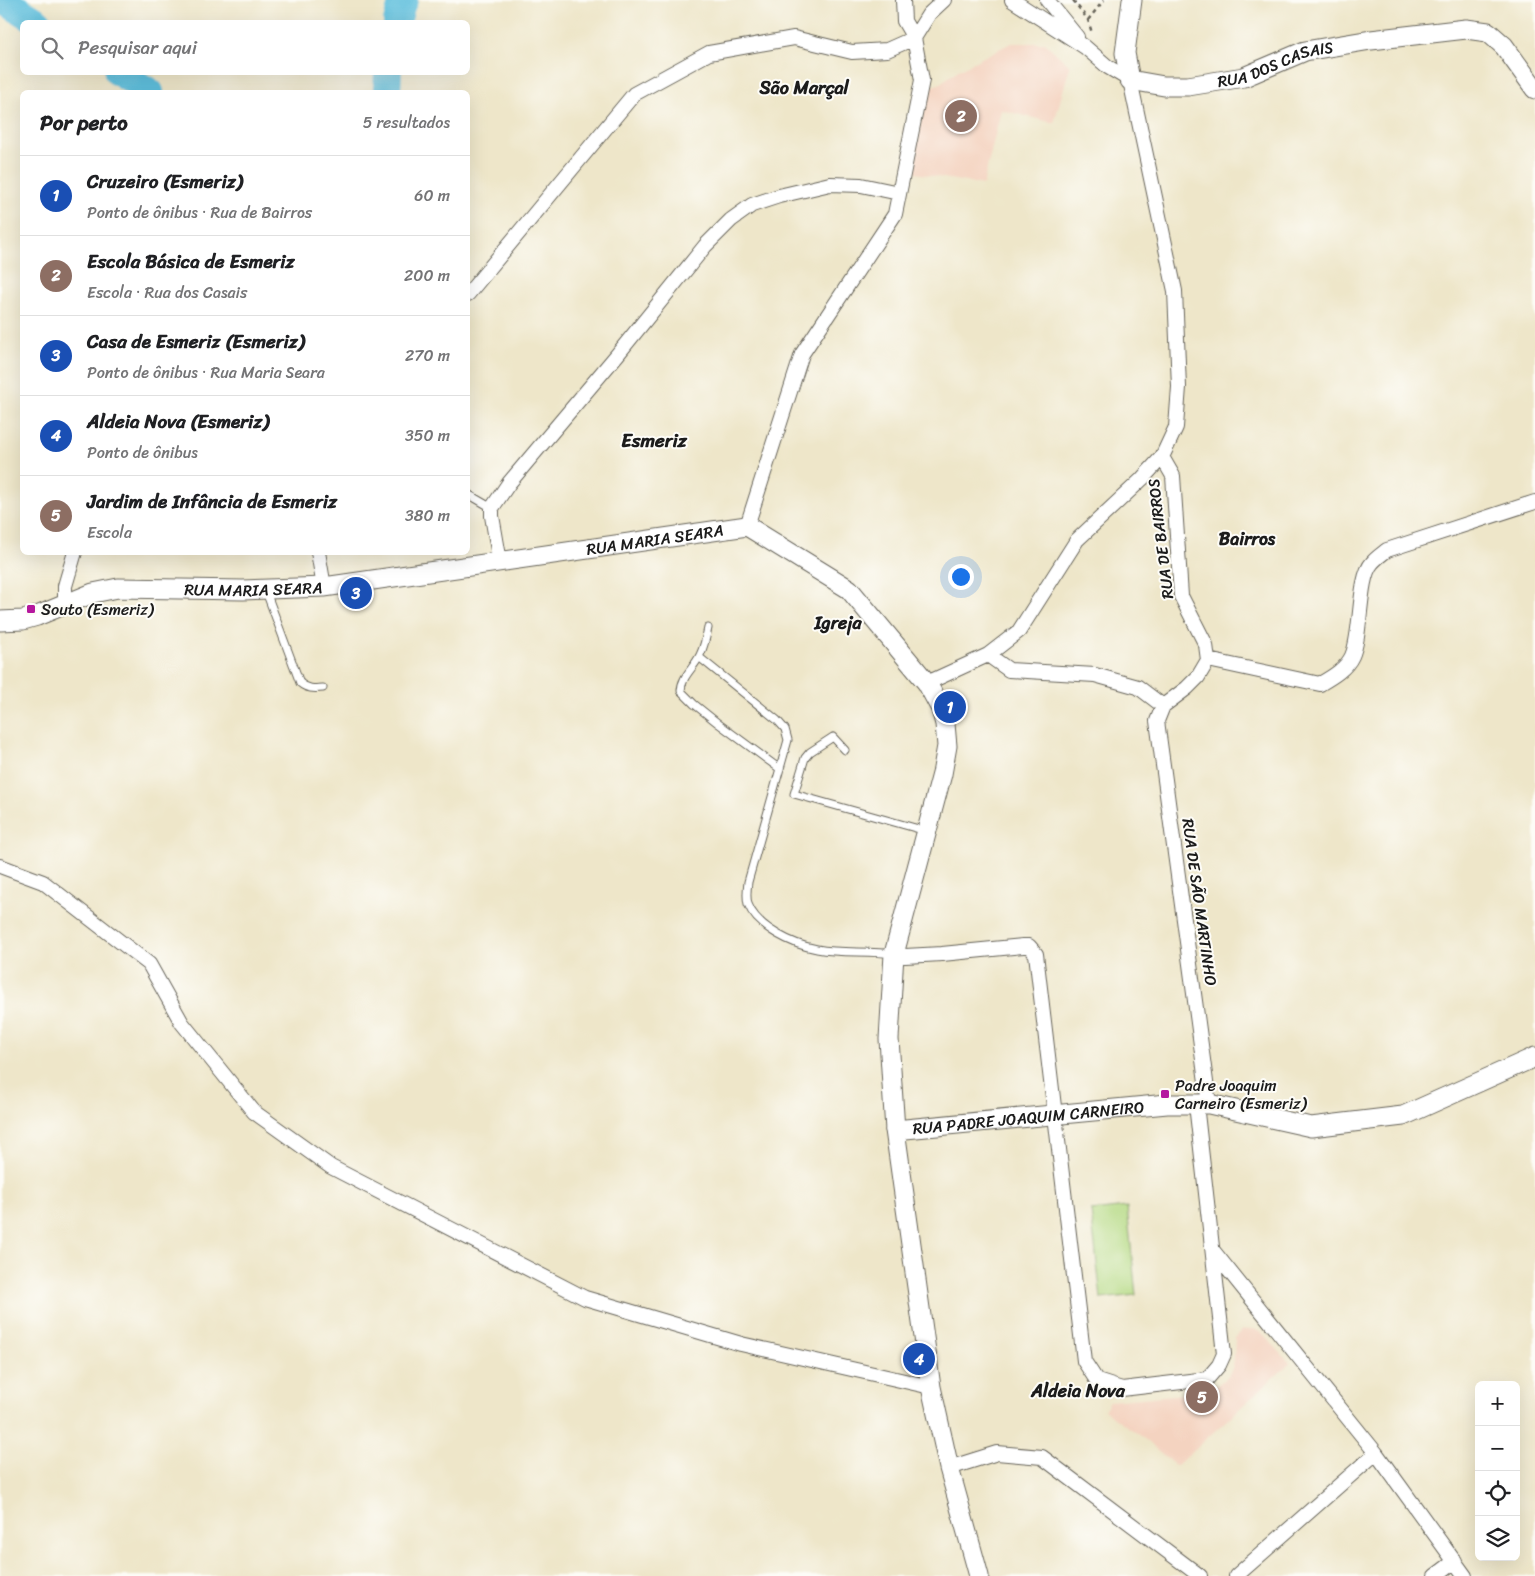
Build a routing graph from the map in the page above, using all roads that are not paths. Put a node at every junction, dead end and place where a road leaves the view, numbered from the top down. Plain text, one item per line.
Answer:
1 (903, 0) edge
2 (944, 0) edge
3 (1012, 0) edge
4 (1047, 0) edge
5 (1132, 0) edge
6 (914, 38) junction
7 (1085, 47) junction
8 (1130, 80) junction
9 (1535, 89) edge
10 (899, 193) junction
11 (470, 292) edge
12 (1162, 457) junction
13 (470, 495) edge
14 (1535, 502) edge
15 (492, 508) junction
16 (747, 526) junction
17 (74, 555) edge
18 (319, 555) edge
19 (500, 562) junction
20 (324, 587) junction
21 (265, 589) junction
22 (65, 604) junction
23 (0, 621) edge
24 (708, 628) dead end
25 (988, 655) junction
26 (699, 657) junction
27 (1208, 660) junction
28 (927, 683) junction
29 (322, 688) dead end
30 (1163, 706) junction
31 (845, 750) dead end
32 (780, 769) junction
33 (926, 831) junction
34 (0, 866) edge
35 (894, 954) junction
36 (1535, 1057) edge
37 (1203, 1104) junction
38 (1054, 1115) junction
39 (895, 1130) junction
40 (1214, 1251) junction
41 (931, 1387) junction
42 (1376, 1453) junction
43 (949, 1468) junction
44 (1455, 1561) junction
45 (978, 1576) edge
46 (1200, 1576) edge
47 (1236, 1576) edge
48 (1435, 1576) edge
49 (1465, 1576) edge

1 - 6 street
2 - 6 street
3 - 7 street, RUA DOS CASAIS
4 - 7 street
5 - 8 street
6 - 10 street
6 - 11 street
7 - 8 street, RUA DOS CASAIS
8 - 9 street, RUA DOS CASAIS
8 - 12 street
10 - 15 street
10 - 16 street
12 - 25 street
12 - 27 street, RUA DE BAIRROS
13 - 15 lane
14 - 27 street
15 - 19 street
16 - 19 street, RUA MARIA SEARA
16 - 28 street
17 - 22 street
18 - 20 street
19 - 20 street, RUA MARIA SEARA
20 - 21 street, RUA MARIA SEARA
21 - 22 street, RUA MARIA SEARA
21 - 29 lane
22 - 23 street, RUA MARIA SEARA
24 - 26 lane
25 - 28 street
25 - 30 street
26 - 32 lane
26 - 32 lane
27 - 30 street
28 - 33 street
30 - 37 street, RUA DE SÃO MARTINHO
31 - 33 lane
32 - 35 lane
33 - 35 street
34 - 41 street
35 - 38 street, RUA DE SÃO MARTINHO
35 - 39 street
36 - 37 street, RUA PADRE JOAQUIM CARNEIRO
37 - 38 street, RUA PADRE JOAQUIM CARNEIRO
37 - 40 street, RUA DE SÃO MARTINHO
38 - 39 street, RUA PADRE JOAQUIM CARNEIRO
38 - 40 street, RUA DE SÃO MARTINHO
39 - 41 street
40 - 42 street
41 - 43 street
42 - 44 street
42 - 47 street
43 - 45 street
43 - 46 street
44 - 48 street
44 - 49 street

